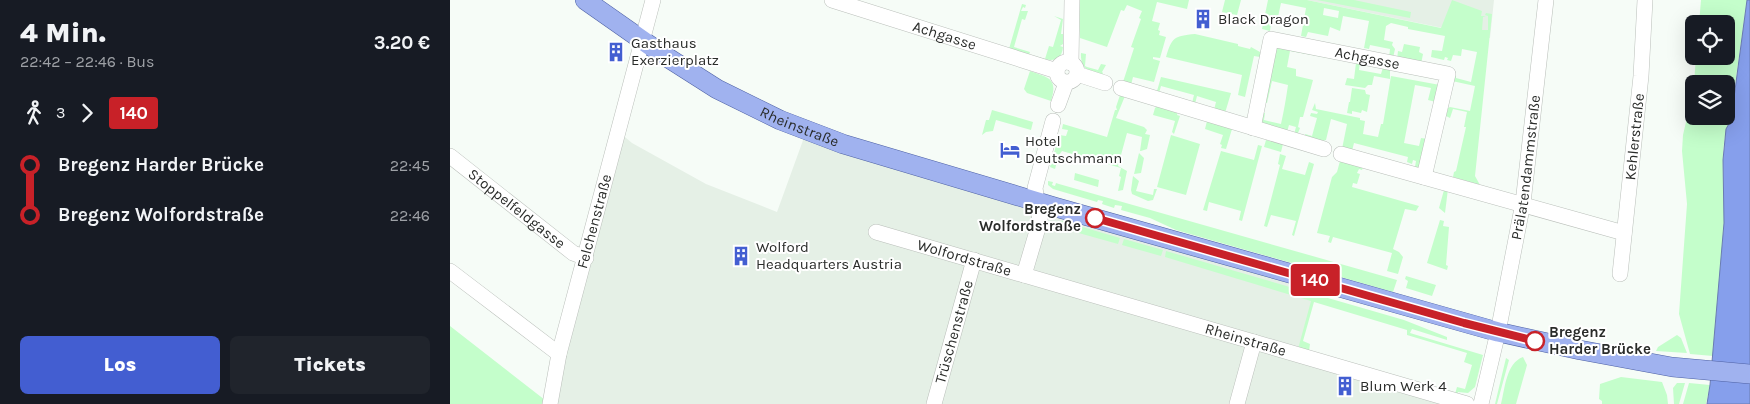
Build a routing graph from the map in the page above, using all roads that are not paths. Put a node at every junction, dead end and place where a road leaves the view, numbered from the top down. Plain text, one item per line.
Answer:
1 (585, 0) edge
2 (653, 0) edge
3 (832, 0) edge
4 (1072, 0) edge
5 (1546, 0) edge
6 (1645, 0) edge
7 (643, 42) junction
8 (1068, 73) junction
9 (1105, 83) dead end
10 (1121, 88) dead end
11 (1058, 105) dead end
12 (1053, 123) dead end
13 (1253, 128) junction
14 (1324, 149) dead end
15 (1341, 154) dead end
16 (450, 156) edge
17 (1424, 177) junction
18 (1038, 202) junction
19 (1523, 204) junction
20 (876, 232) dead end
21 (1624, 232) junction
22 (586, 258) junction
23 (974, 260) junction
24 (450, 271) edge
25 (1024, 274) junction
26 (1620, 274) dead end
27 (1498, 332) junction
28 (1254, 342) junction
29 (559, 354) junction
30 (1750, 374) edge
31 (550, 404) edge
32 (934, 404) edge
33 (1238, 404) edge
34 (1467, 404) edge
35 (1481, 404) edge

1 - 7 main road, Rheinstraße
2 - 7 street, Felchenstraße
3 - 8 street, Achgasse
4 - 8 street
5 - 19 street, Prälatendammstraße
6 - 21 street, Kehlerstraße
7 - 18 main road, Rheinstraße
7 - 22 street, Felchenstraße
8 - 9 street, Achgasse
8 - 11 street
10 - 13 street
12 - 18 street
13 - 14 street
13 - 17 street, Achgasse
15 - 17 street
16 - 22 street, Stoppelfeldgasse
17 - 19 street
18 - 25 street
18 - 27 main road, Rheinstraße
19 - 21 street
19 - 27 street, Prälatendammstraße
20 - 23 street, Wolfordstraße
21 - 26 street, Kehlerstraße
22 - 29 street, Felchenstraße
23 - 25 street, Wolfordstraße
23 - 32 street, Trüschenstraße
24 - 29 street
25 - 28 street, Rheinstraße
27 - 30 main road, Rheinstraße
27 - 35 street, Prälatendammstraße
28 - 33 street
28 - 34 street, Rheinstraße
29 - 31 street, Felchenstraße

